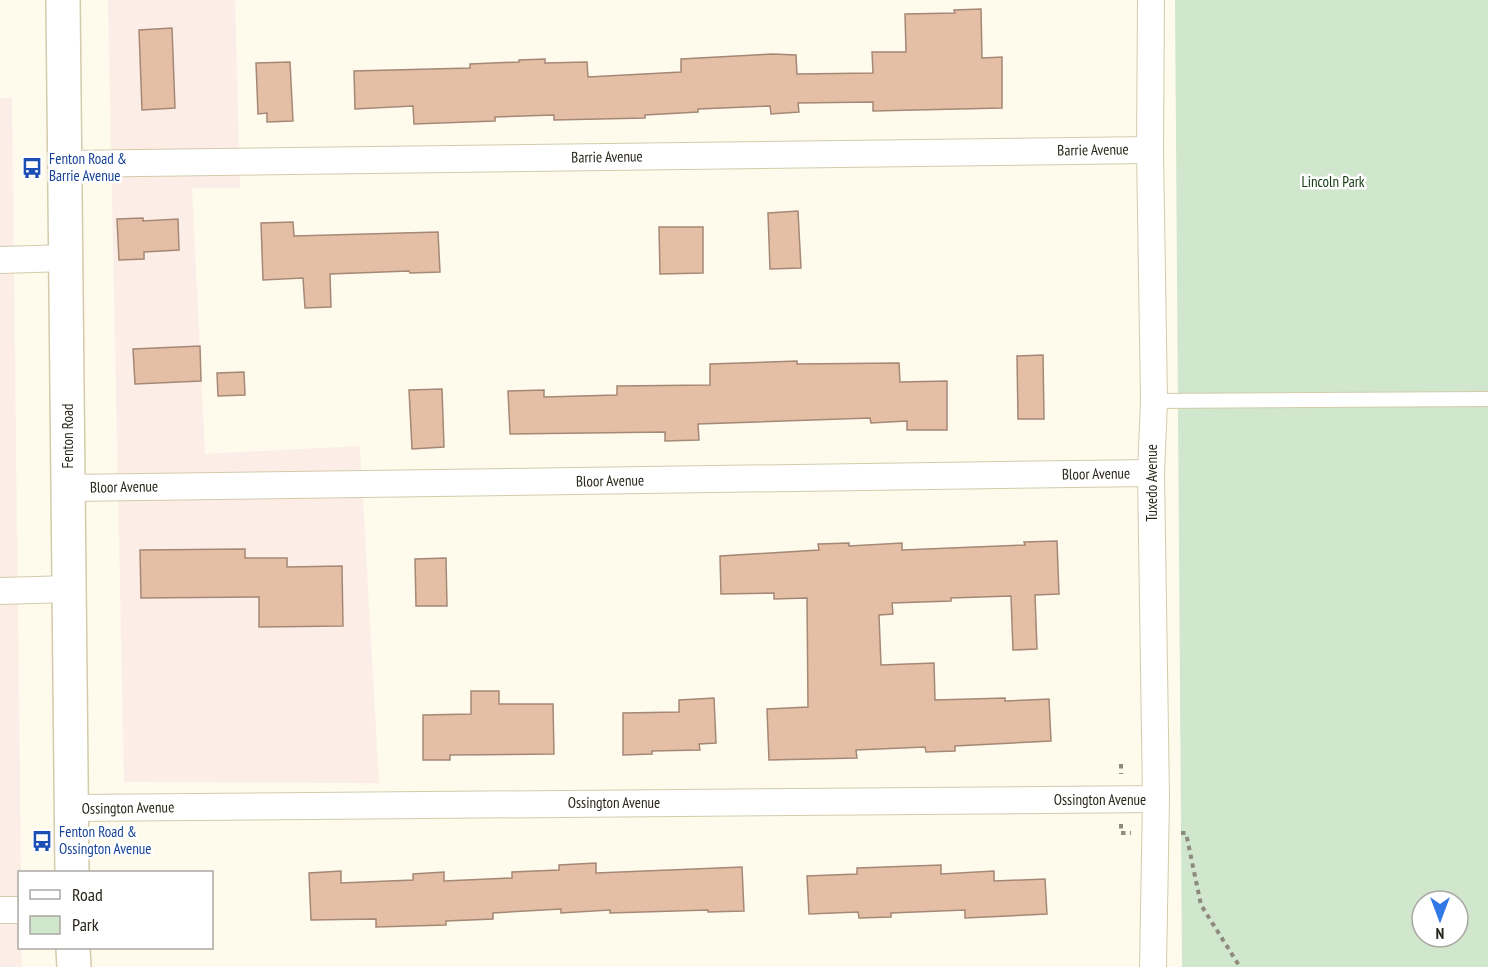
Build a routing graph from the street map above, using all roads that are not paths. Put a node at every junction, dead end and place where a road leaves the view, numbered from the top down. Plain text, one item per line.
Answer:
1 (63, 0) edge
2 (1151, 0) edge
3 (1150, 150) junction
4 (65, 164) junction
5 (67, 258) junction
6 (0, 260) edge
7 (1488, 399) edge
8 (1154, 401) junction
9 (1151, 473) junction
10 (68, 488) junction
11 (69, 589) junction
12 (0, 591) edge
13 (1156, 800) junction
14 (72, 808) junction
15 (72, 871) edge
16 (0, 910) edge
17 (18, 910) edge
18 (73, 949) edge
19 (74, 967) edge
20 (1153, 967) edge

1 - 4 street, Fenton Road
2 - 3 street, Tuxedo Avenue
3 - 4 street, Barrie Avenue
3 - 8 street, Tuxedo Avenue
4 - 5 street, Fenton Road
5 - 6 street
5 - 10 street, Fenton Road
7 - 8 lane
8 - 9 street, Tuxedo Avenue
9 - 10 street, Bloor Avenue
9 - 13 street, Tuxedo Avenue
10 - 11 street, Fenton Road
11 - 12 street
11 - 14 street, Fenton Road
13 - 14 street, Ossington Avenue
13 - 20 street, Tuxedo Avenue
14 - 15 street, Fenton Road
16 - 17 street
18 - 19 street

